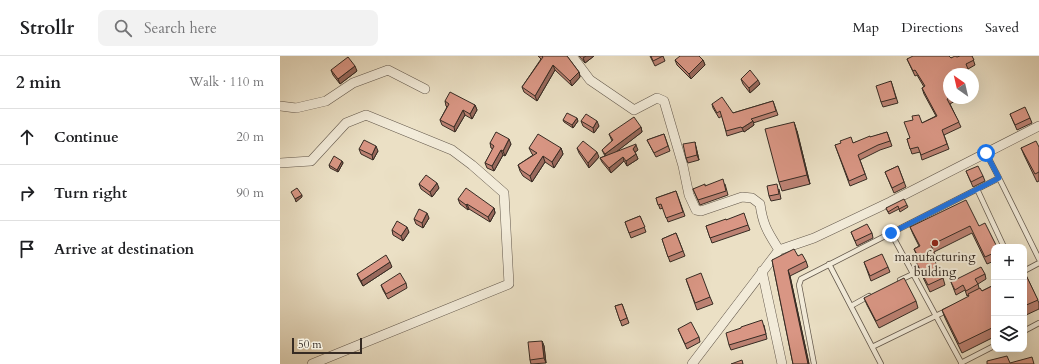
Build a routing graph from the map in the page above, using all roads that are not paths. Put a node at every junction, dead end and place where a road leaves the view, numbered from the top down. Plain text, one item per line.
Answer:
1 (572, 56) edge
2 (425, 89) dead end
3 (280, 106) edge
4 (1039, 126) edge
5 (986, 153) junction
6 (280, 163) edge
7 (999, 178) junction
8 (978, 190) junction
9 (891, 233) junction
10 (1003, 244) edge
11 (779, 250) junction
12 (1039, 259) edge
13 (1039, 263) edge
14 (829, 264) junction
15 (1027, 269) edge
16 (762, 271) junction
17 (913, 274) junction
18 (892, 284) edge
19 (872, 295) edge
20 (851, 306) junction
21 (956, 306) edge
22 (936, 316) junction
23 (1039, 323) edge
24 (1027, 329) edge
25 (872, 347) junction
26 (991, 348) edge
27 (962, 363) edge
28 (312, 364) edge
29 (692, 364) edge
30 (782, 364) edge
31 (814, 364) edge
32 (880, 364) edge

1 - 11 street
2 - 3 street
4 - 5 street
5 - 7 lane
5 - 11 street
6 - 28 street
7 - 8 lane
7 - 12 lane
8 - 9 lane
8 - 10 lane
9 - 14 lane
9 - 17 lane
11 - 16 street
13 - 15 lane
14 - 20 lane
14 - 31 lane
16 - 29 street
16 - 30 street
17 - 18 lane
17 - 22 lane
19 - 20 lane
20 - 25 lane
21 - 22 lane
22 - 25 lane
22 - 27 lane
23 - 24 lane
25 - 32 lane
26 - 27 lane

